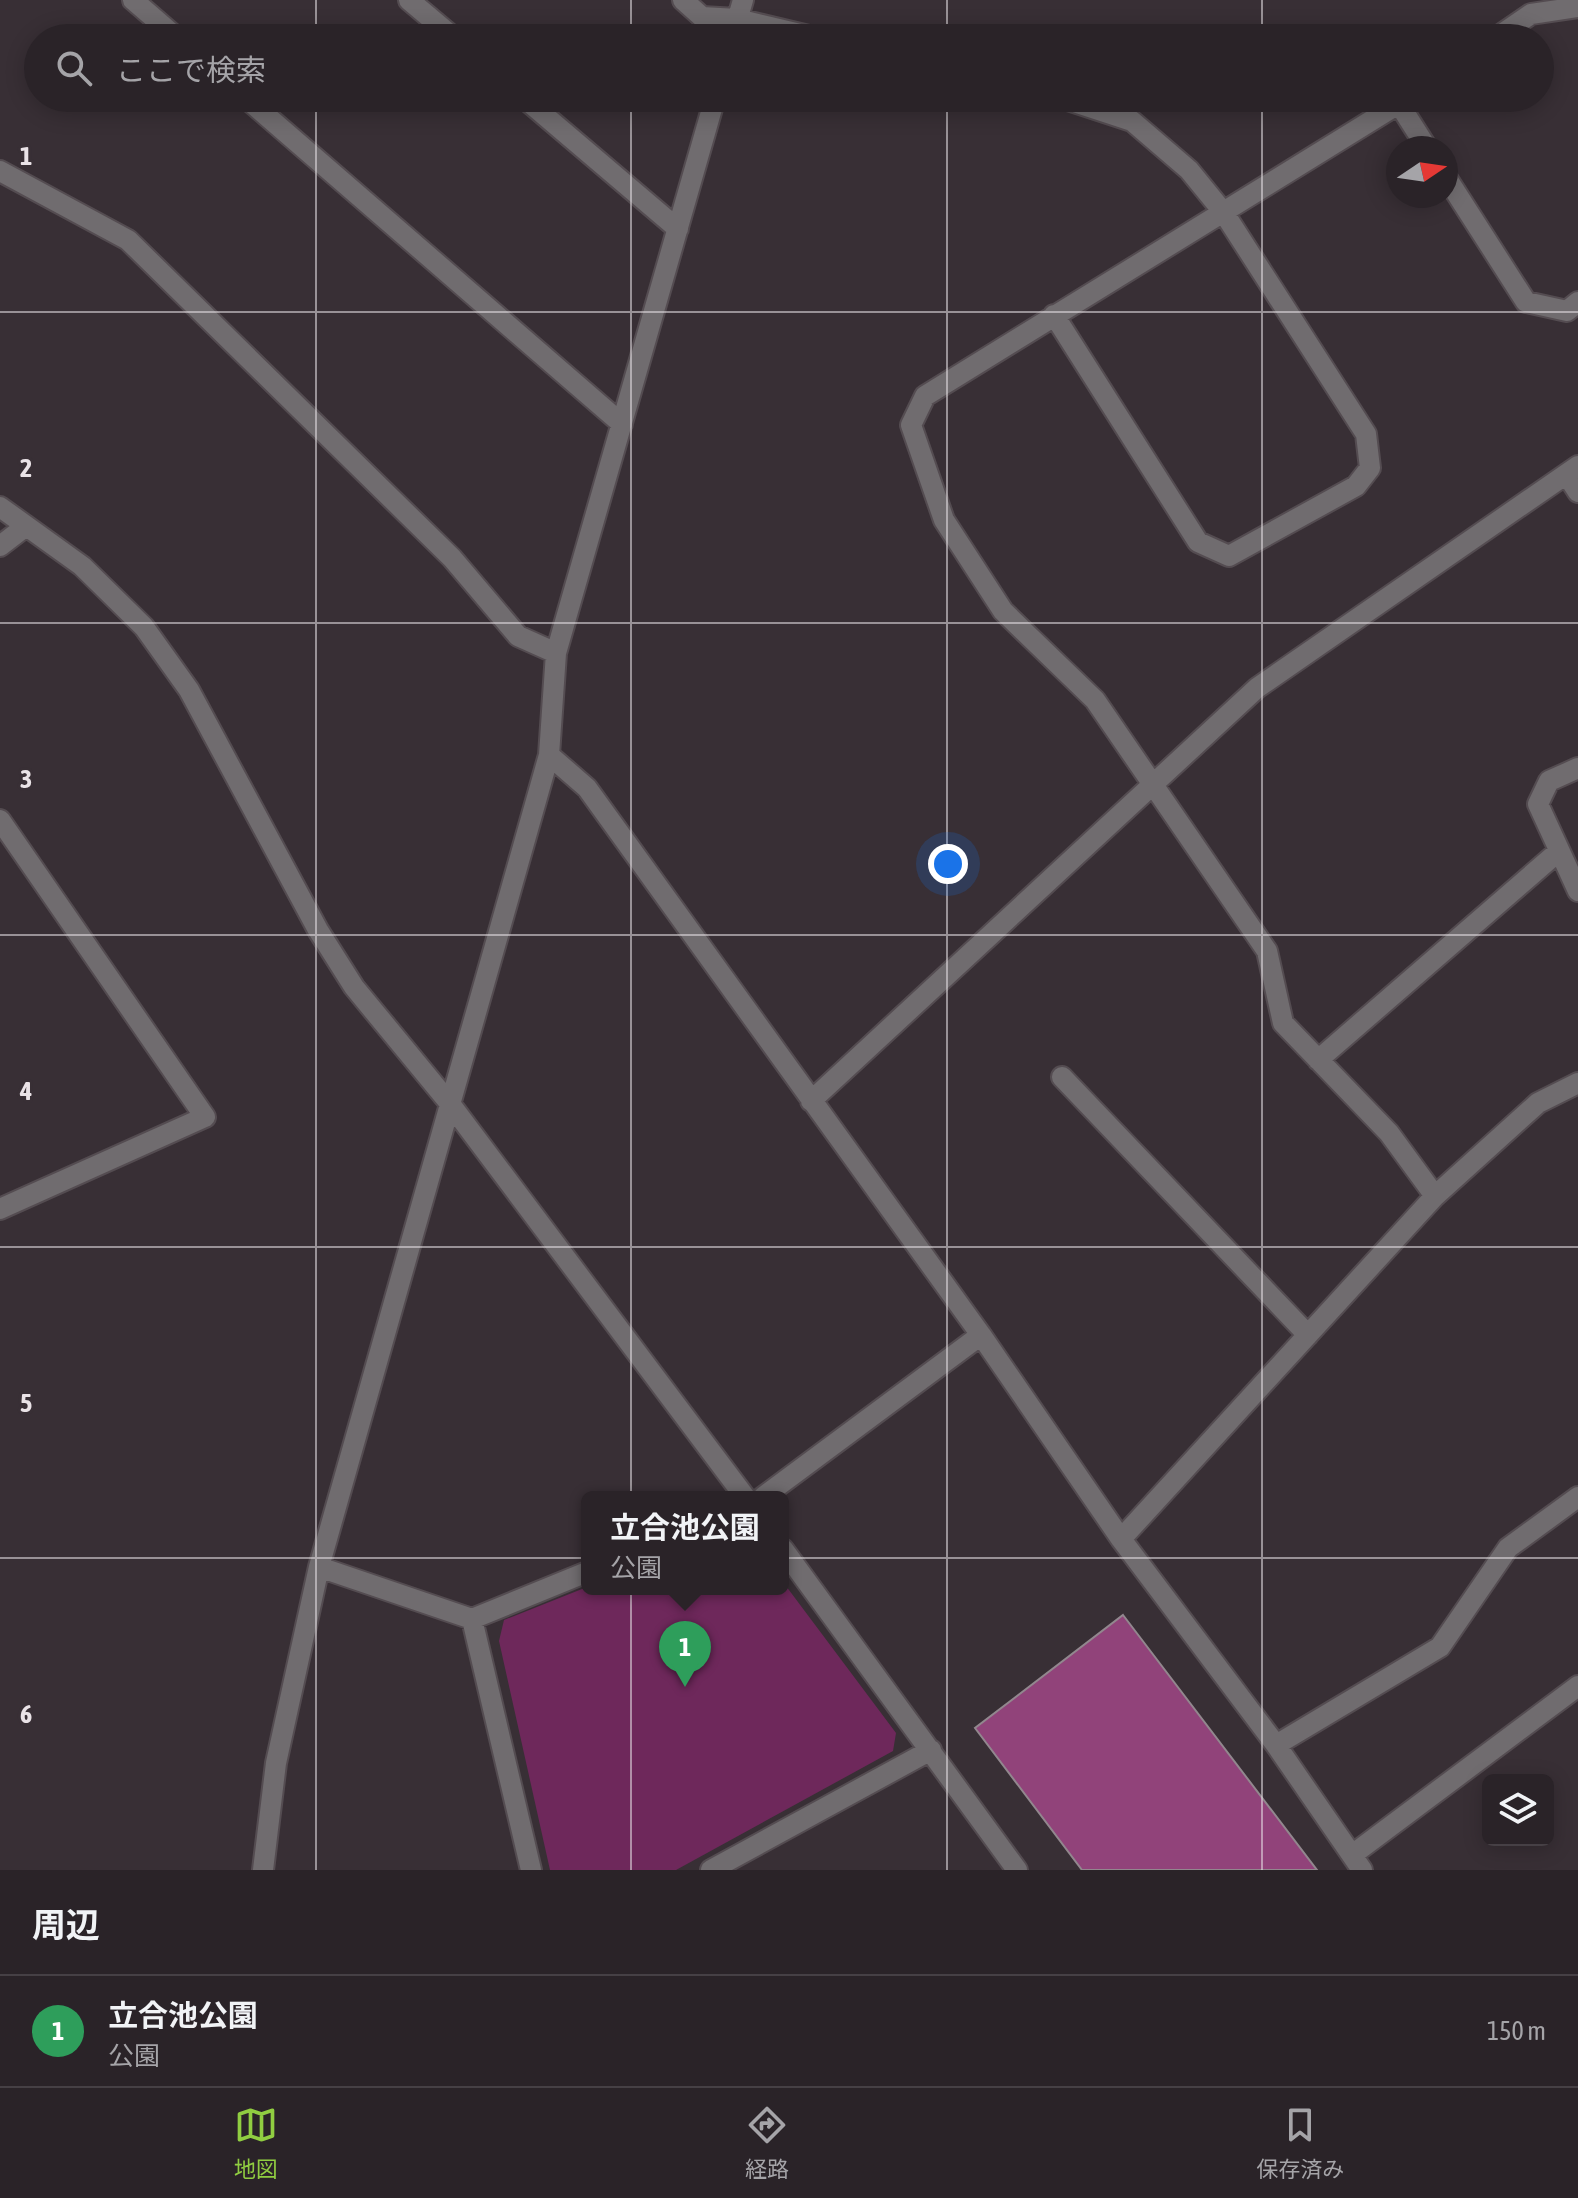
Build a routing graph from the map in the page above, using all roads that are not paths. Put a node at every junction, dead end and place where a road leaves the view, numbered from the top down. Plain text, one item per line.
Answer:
1 (133, 0) edge
2 (409, 0) edge
3 (683, 0) edge
4 (1578, 7) edge
5 (737, 19) edge
6 (161, 24) edge
7 (437, 24) edge
8 (758, 24) edge
9 (1516, 24) edge
10 (262, 112) edge
11 (540, 112) edge
12 (711, 112) edge
13 (1105, 112) edge
14 (1386, 112) edge
15 (1409, 112) edge
16 (1421, 136) edge
17 (0, 171) edge
18 (1458, 196) edge
19 (1224, 213) junction
20 (678, 229) junction
21 (1578, 302) edge
22 (1054, 315) junction
23 (622, 424) junction
24 (1574, 478) edge
25 (0, 507) edge
26 (26, 526) junction
27 (0, 546) edge
28 (556, 653) junction
29 (549, 755) junction
30 (1578, 768) edge
31 (1153, 783) junction
32 (0, 820) edge
33 (1559, 851) junction
34 (1578, 891) edge
35 (1318, 1060) junction
36 (1062, 1077) dead end
37 (1578, 1083) edge
38 (811, 1101) junction
39 (451, 1105) junction
40 (1435, 1196) junction
41 (0, 1209) edge
42 (981, 1335) junction
43 (1308, 1335) junction
44 (740, 1491) edge
45 (771, 1491) edge
46 (1578, 1497) edge
47 (1121, 1539) junction
48 (789, 1557) edge
49 (319, 1567) junction
50 (581, 1574) edge
51 (472, 1619) junction
52 (1578, 1686) edge
53 (1276, 1745) junction
54 (931, 1750) junction
55 (1357, 1862) edge
56 (263, 1870) edge
57 (531, 1870) edge
58 (711, 1870) edge
59 (1017, 1870) edge

1 - 6 street
2 - 7 street
3 - 5 street
4 - 9 street
5 - 8 street
10 - 23 street
11 - 20 street
12 - 20 street
13 - 19 street
14 - 19 street
15 - 16 street
17 - 28 street
18 - 21 street
19 - 22 street
19 - 22 street
20 - 23 street
22 - 31 street
23 - 28 street
24 - 31 street
25 - 26 street
26 - 27 street
26 - 39 street
28 - 29 street
29 - 38 street
29 - 39 street
30 - 33 street
31 - 35 street
31 - 38 street
32 - 41 street
33 - 34 street
33 - 35 street
35 - 40 street
36 - 43 street
37 - 40 street
38 - 42 street
39 - 44 street
39 - 49 street
40 - 43 street
42 - 45 street
42 - 47 street
43 - 47 street
46 - 53 street
47 - 53 street
48 - 54 street
49 - 51 street
49 - 56 street
50 - 51 street
51 - 57 street
52 - 55 street
53 - 55 street
54 - 58 street
54 - 59 street

